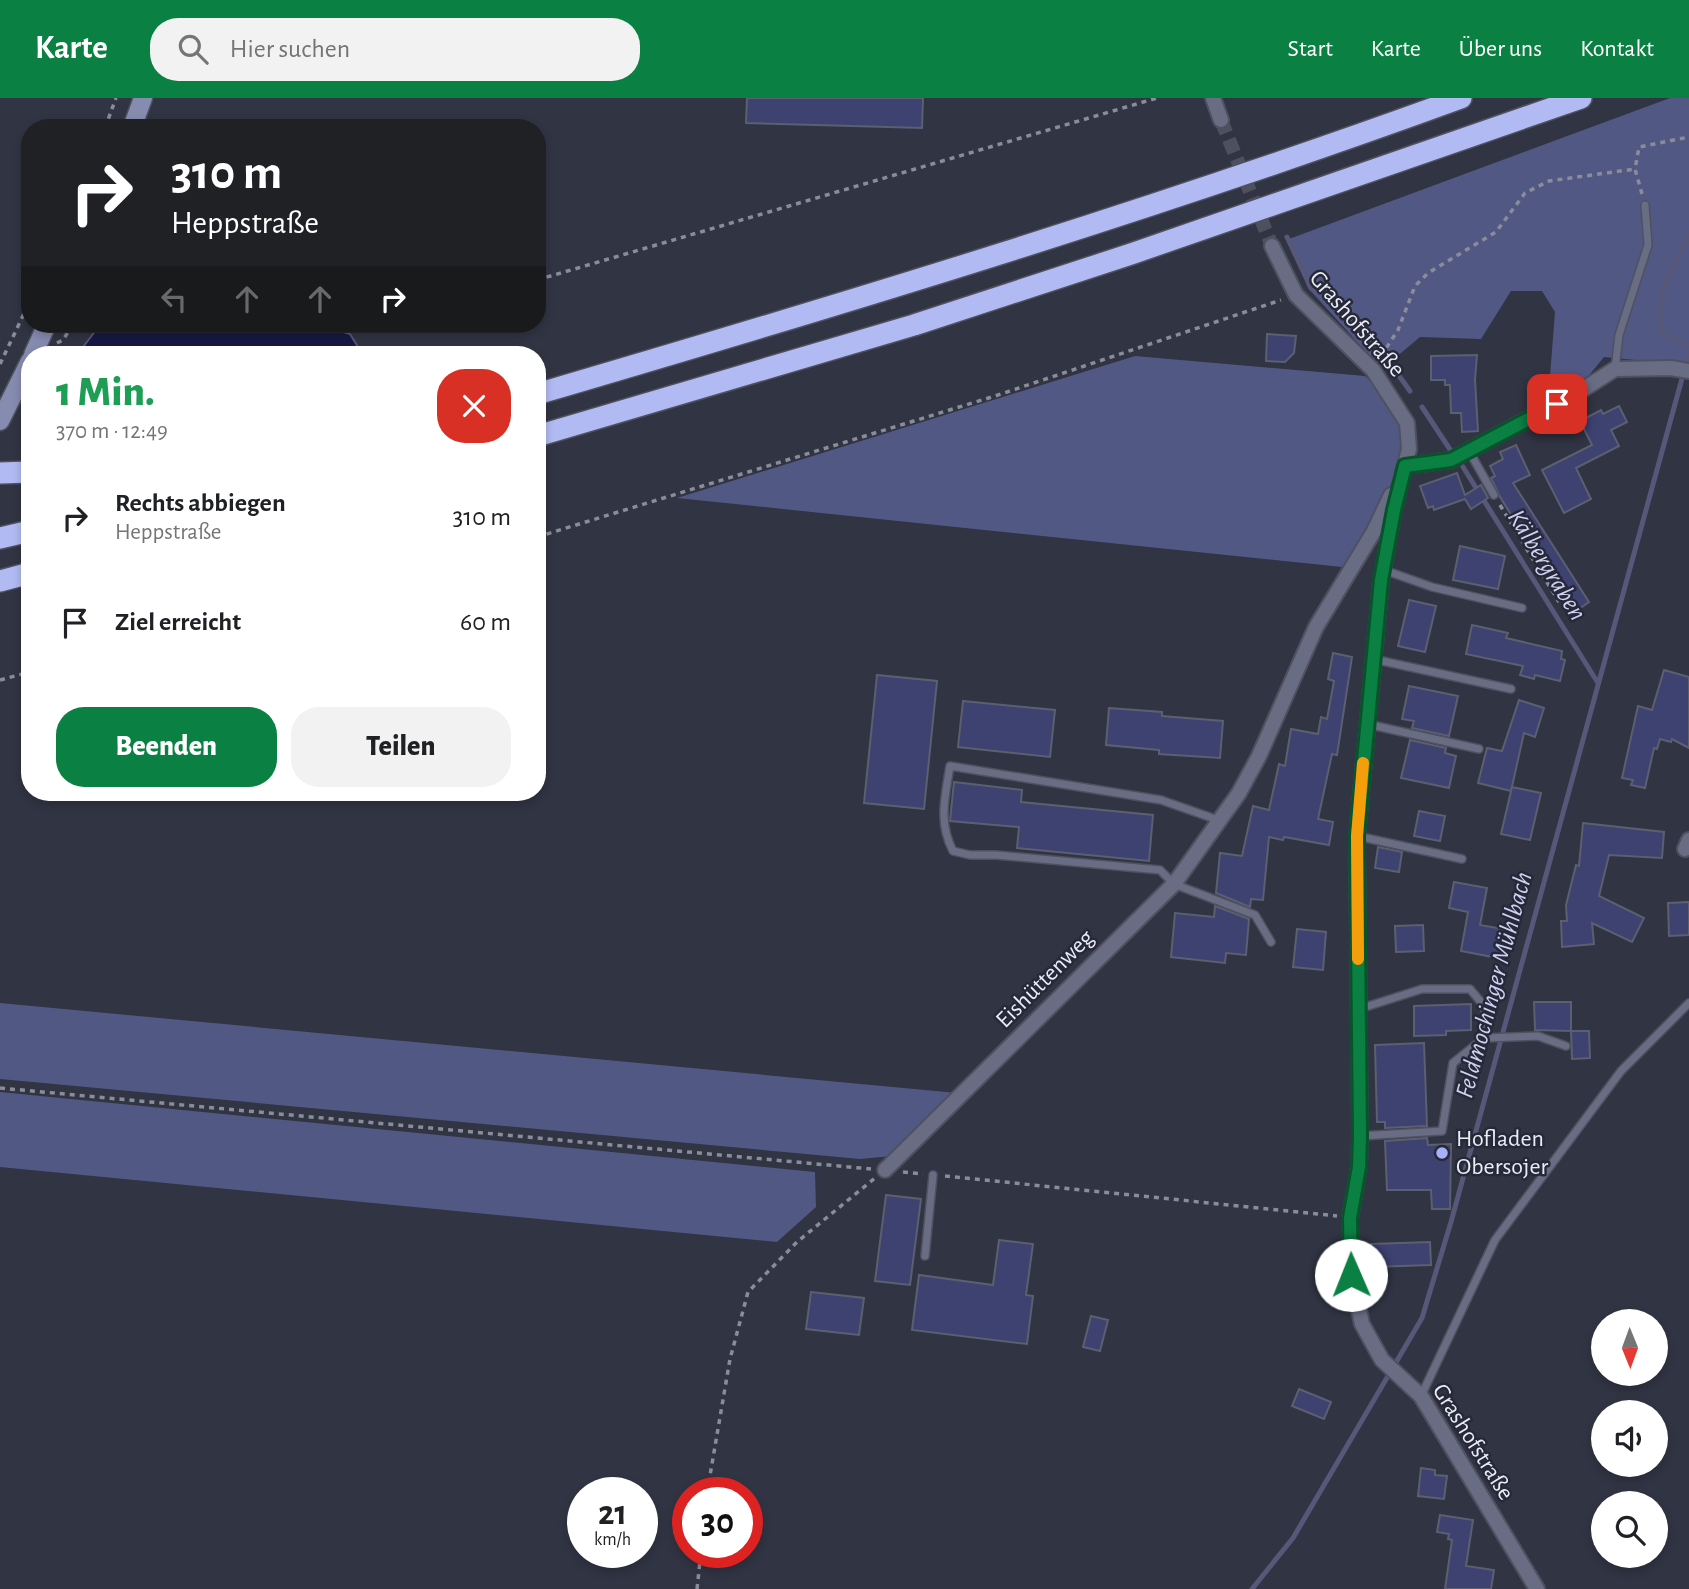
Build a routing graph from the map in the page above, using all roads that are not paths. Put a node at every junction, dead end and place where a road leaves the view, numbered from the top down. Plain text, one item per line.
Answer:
1 (143, 98) edge
2 (1213, 98) edge
3 (1461, 98) edge
4 (1581, 98) edge
5 (135, 119) edge
6 (1221, 120) tunnel mouth
7 (1645, 205) road end
8 (1272, 246) tunnel mouth
9 (1615, 369) junction
10 (1689, 371) edge
11 (21, 379) edge
12 (546, 391) edge
13 (0, 421) edge
14 (546, 433) edge
15 (1469, 451) junction
16 (1405, 466) junction
17 (21, 472) edge
18 (1, 473) edge
19 (1494, 495) road end
20 (21, 533) edge
21 (0, 538) edge
22 (1384, 570) junction
23 (21, 575) edge
24 (0, 581) edge
25 (1522, 608) dead end
26 (1373, 659) junction
27 (1511, 689) dead end
28 (1367, 724) junction
29 (1479, 748) dead end
30 (1219, 821) junction
31 (1357, 836) junction
32 (1462, 859) dead end
33 (1174, 884) junction
34 (1271, 942) dead end
35 (1689, 1003) edge
36 (1358, 1010) junction
37 (1484, 1038) junction
38 (1566, 1046) dead end
39 (1360, 1136) junction
40 (885, 1170) road end
41 (933, 1175) road end
42 (925, 1256) dead end
43 (1420, 1396) junction
44 (1537, 1589) edge

1 - 5 main road
2 - 6 street
3 - 12 highway
4 - 14 highway
7 - 9 lane
8 - 16 street, Grashofstraße
9 - 10 street
9 - 15 street
11 - 13 main road
15 - 16 street
15 - 19 lane
16 - 22 street, Grashofstraße
16 - 30 street, Eishüttenweg
17 - 18 highway
20 - 21 highway
22 - 25 lane
22 - 26 street, Grashofstraße
23 - 24 highway
26 - 27 lane
26 - 28 street, Grashofstraße
28 - 29 lane
28 - 31 street, Grashofstraße
30 - 33 street, Eishüttenweg
30 - 33 lane
31 - 32 lane
31 - 36 street, Grashofstraße
33 - 34 lane
33 - 40 street, Eishüttenweg
35 - 43 lane
36 - 37 lane
36 - 39 street, Grashofstraße
37 - 38 lane
37 - 39 lane
39 - 43 street, Grashofstraße
41 - 42 lane
43 - 44 street, Grashofstraße

